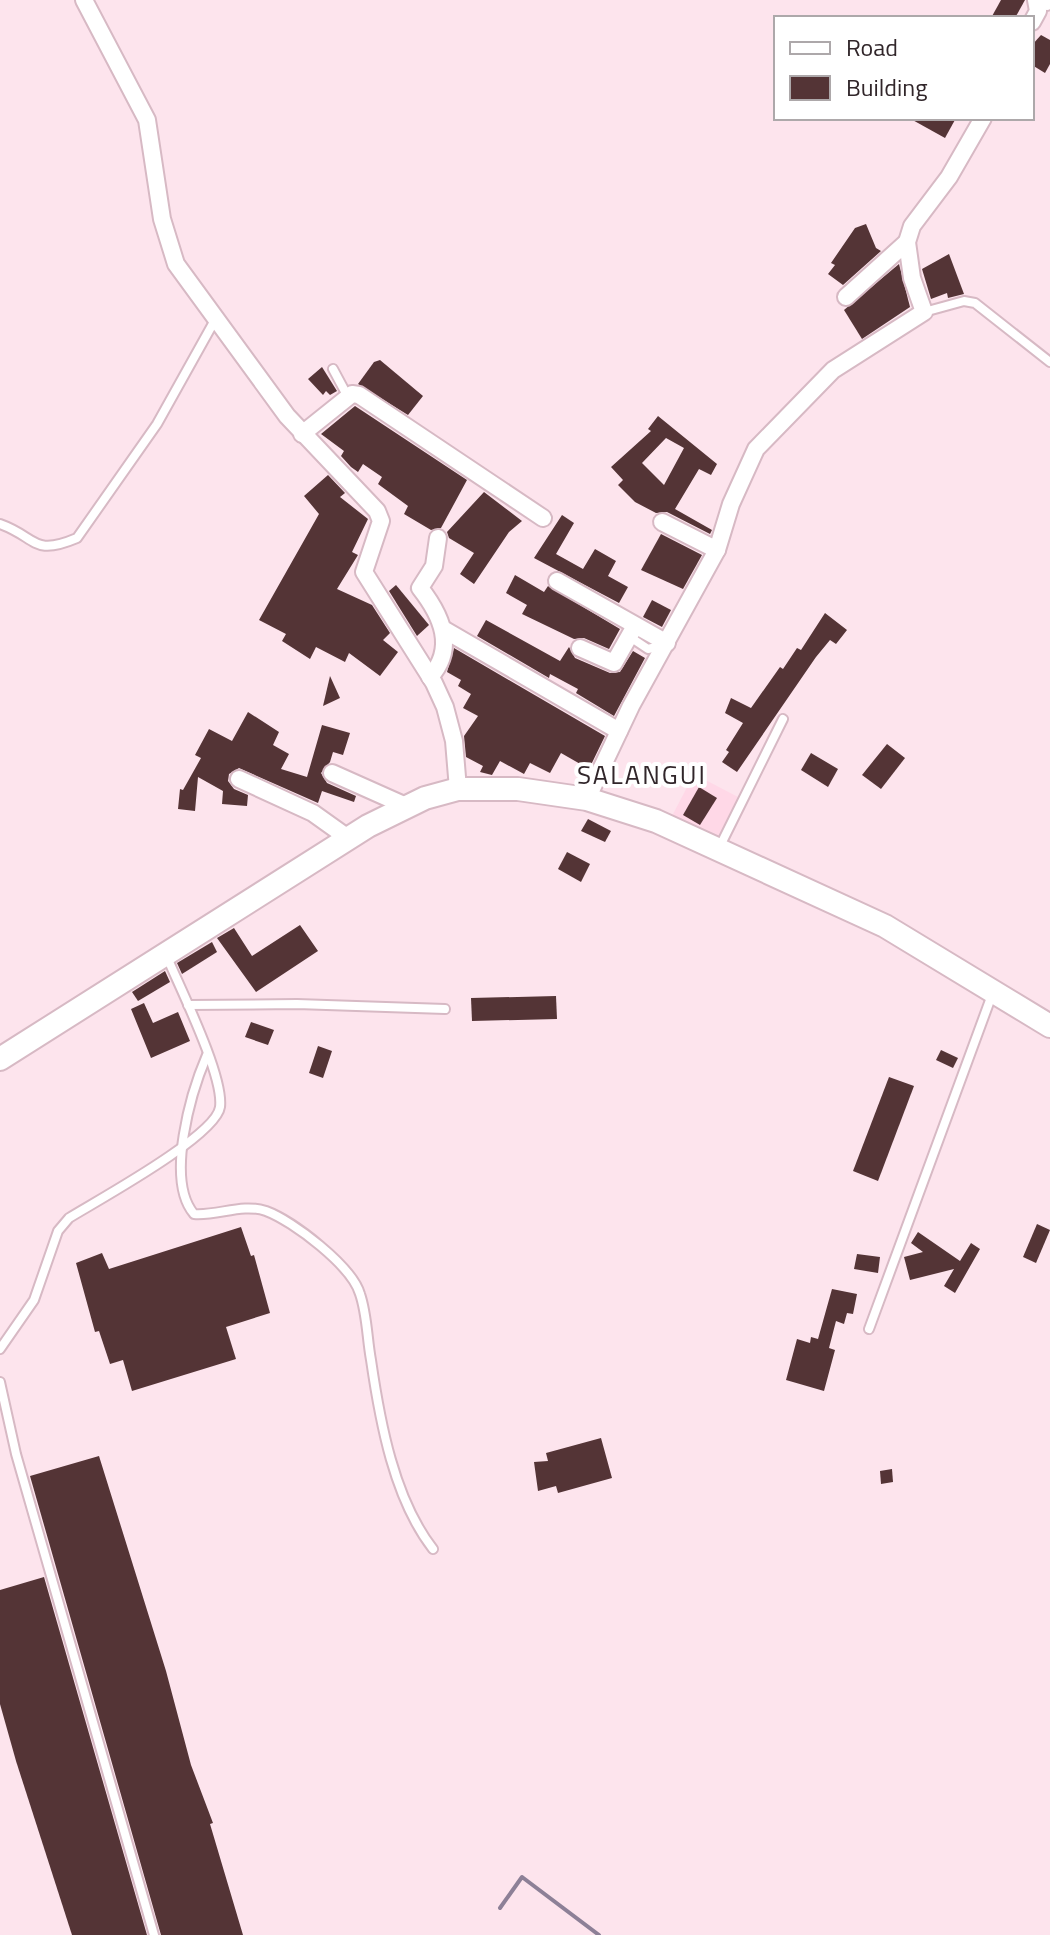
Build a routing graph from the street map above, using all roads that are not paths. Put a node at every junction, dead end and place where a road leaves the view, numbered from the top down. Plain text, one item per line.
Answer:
1 (84, 0) edge
2 (982, 120) edge
3 (907, 242) junction
4 (846, 297) dead end
5 (924, 312) junction
6 (216, 319) junction
7 (1050, 362) edge
8 (333, 369) dead end
9 (348, 398) junction
10 (302, 434) junction
11 (543, 518) dead end
12 (662, 522) dead end
13 (0, 524) edge
14 (438, 538) dead end
15 (717, 550) junction
16 (557, 581) dead end
17 (443, 629) junction
18 (632, 631) junction
19 (666, 642) junction
20 (580, 648) dead end
21 (430, 677) junction
22 (783, 719) dead end
23 (619, 731) junction
24 (332, 773) dead end
25 (239, 779) dead end
26 (458, 789) junction
27 (587, 799) junction
28 (406, 806) junction
29 (348, 838) junction
30 (718, 850) junction
31 (166, 954) junction
32 (993, 991) junction
33 (188, 1005) junction
34 (445, 1009) dead end
35 (1050, 1026) edge
36 (207, 1055) junction
37 (0, 1059) edge
38 (185, 1146) junction
39 (869, 1329) dead end
40 (0, 1349) edge
41 (0, 1382) edge
42 (433, 1549) dead end
43 (154, 1935) edge

1 - 6 street
2 - 3 street
3 - 4 street
3 - 5 street
5 - 7 lane
5 - 15 street
6 - 10 street
6 - 13 lane
8 - 9 lane
9 - 10 street
9 - 11 street
10 - 21 street
12 - 15 street
14 - 17 street
15 - 19 street
16 - 18 street
17 - 21 street
17 - 23 street
18 - 19 street
18 - 20 street
19 - 23 street
21 - 26 street
22 - 30 lane
23 - 27 street
24 - 28 street
25 - 29 street
26 - 27 street
26 - 28 street
27 - 30 street
28 - 29 street
29 - 31 street
30 - 32 street
31 - 33 lane
31 - 37 street
32 - 35 street
32 - 39 lane
33 - 34 lane
33 - 36 lane
36 - 38 lane
36 - 38 lane
38 - 40 lane
38 - 42 lane
41 - 43 lane

